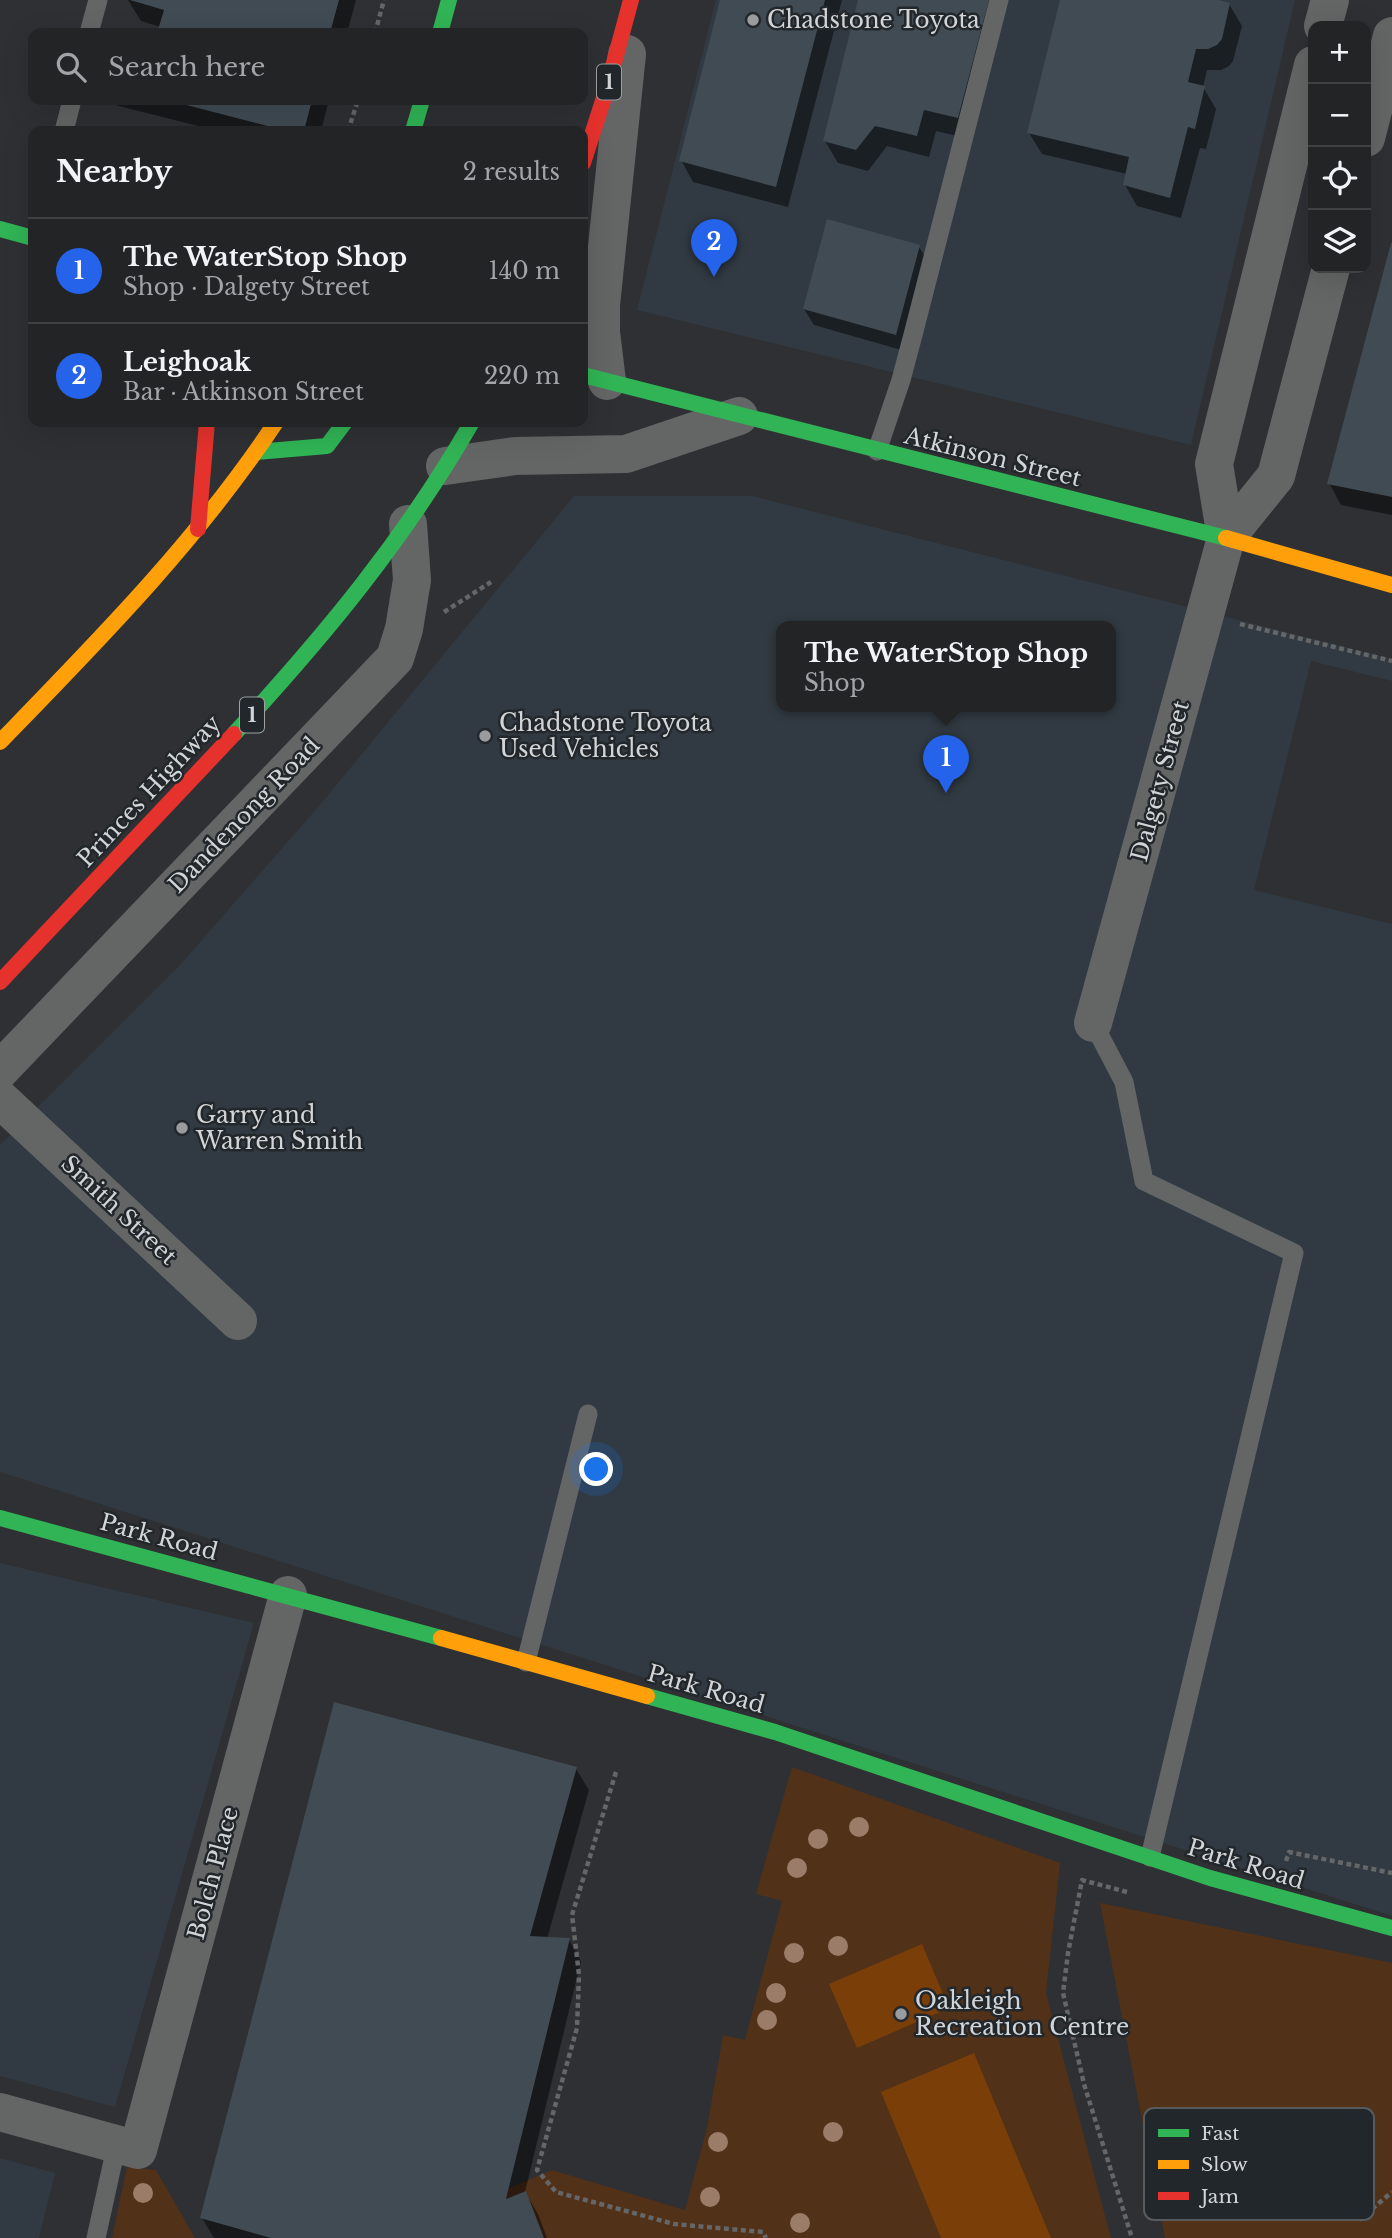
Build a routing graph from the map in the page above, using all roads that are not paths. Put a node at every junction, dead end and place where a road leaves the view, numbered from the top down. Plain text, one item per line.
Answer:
1 (98, 0) edge
2 (449, 0) edge
3 (632, 0) edge
4 (999, 0) edge
5 (1330, 0) edge
6 (1324, 21) edge
7 (90, 28) edge
8 (441, 28) edge
9 (1392, 36) edge
10 (1311, 84) edge
11 (71, 105) edge
12 (421, 105) edge
13 (1371, 118) edge
14 (65, 126) edge
15 (414, 126) edge
16 (1304, 140) edge
17 (588, 147) edge
18 (0, 229) edge
19 (28, 236) edge
20 (1330, 273) edge
21 (595, 378) edge
22 (739, 416) junction
23 (207, 427) edge
24 (273, 427) edge
25 (341, 427) edge
26 (469, 427) edge
27 (877, 451) junction
28 (256, 452) junction
29 (445, 466) junction
30 (408, 524) junction
31 (198, 530) junction
32 (1226, 538) junction
33 (1392, 585) edge
34 (0, 742) edge
35 (0, 982) edge
36 (1093, 1023) joint
37 (0, 1070) edge
38 (0, 1099) edge
39 (238, 1321) dead end
40 (588, 1414) dead end
41 (0, 1518) edge
42 (288, 1595) junction
43 (526, 1662) junction
44 (1150, 1857) junction
45 (1392, 1928) edge
46 (0, 2112) edge
47 (127, 2147) junction
48 (96, 2238) edge

1 - 7 lane
2 - 8 main road
3 - 17 main road, 1
3 - 21 street
4 - 27 lane
5 - 6 street
9 - 13 street
10 - 16 street, Dalgety Street
11 - 14 lane
12 - 15 main road
16 - 32 street, Dalgety Street
18 - 19 main road
20 - 32 street, Dalgety Street
21 - 22 main road, Atkinson Street
22 - 27 main road, Atkinson Street
22 - 29 street
23 - 31 main road
24 - 28 main road
25 - 28 main road
26 - 29 main road, Princes Highway / 1
27 - 32 main road, Atkinson Street
28 - 31 main road
29 - 30 main road, Princes Highway / 1
30 - 35 main road, Princes Highway / 1
30 - 37 street, Dandenong Road
31 - 34 main road
32 - 33 main road, Atkinson Street
32 - 36 street, Dalgety Street
36 - 44 lane
38 - 39 street, Smith Street
40 - 43 lane
41 - 42 main road, Park Road
42 - 43 main road, Park Road
42 - 47 street, Bolch Place
43 - 44 main road, Park Road
44 - 45 main road, Park Road
46 - 47 street
47 - 48 lane

